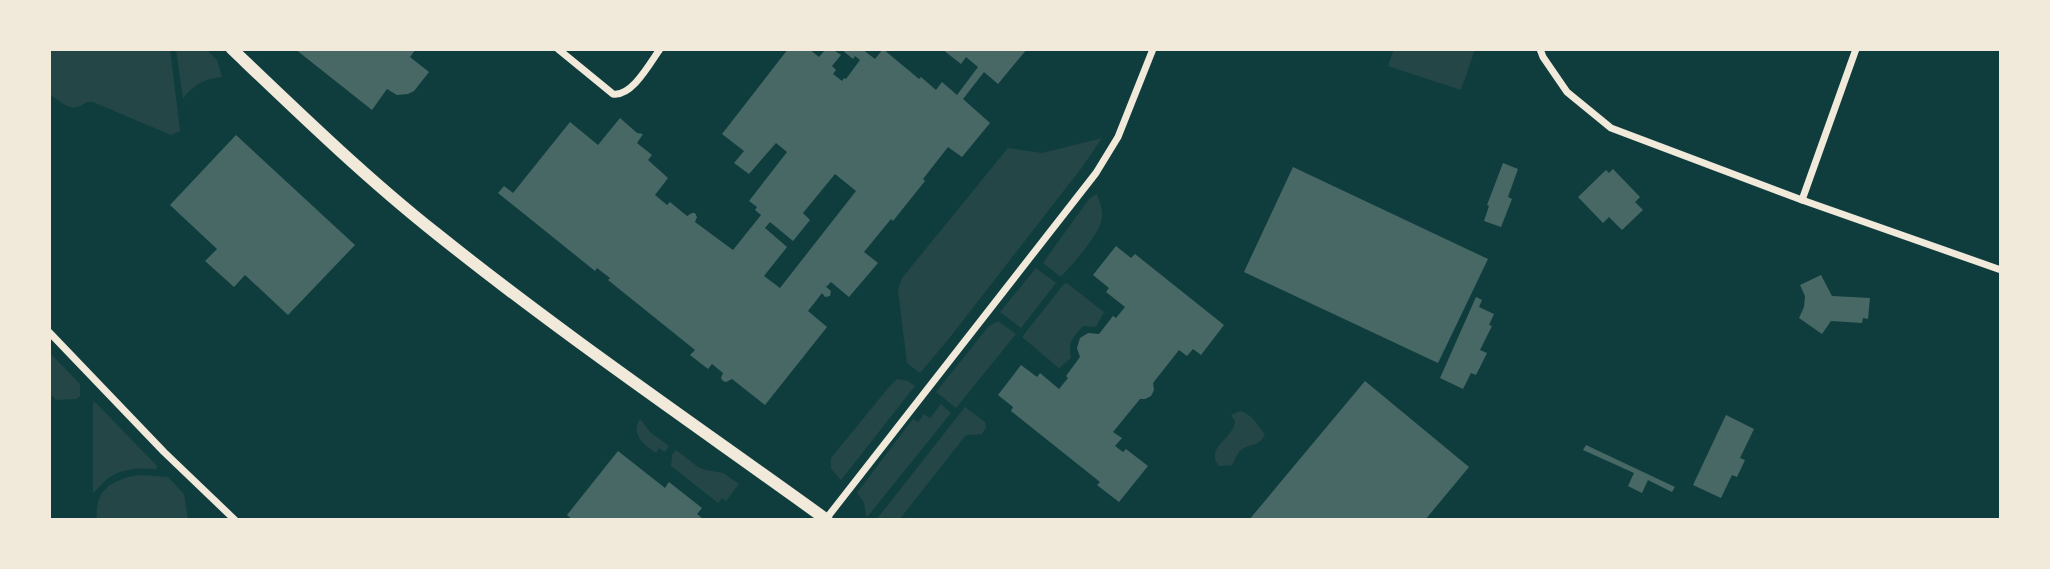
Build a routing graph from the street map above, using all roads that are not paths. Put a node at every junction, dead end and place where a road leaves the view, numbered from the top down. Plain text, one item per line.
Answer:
1 (232, 49) edge
2 (558, 49) edge
3 (660, 49) edge
4 (1153, 49) edge
5 (1539, 49) edge
6 (1856, 49) edge
7 (1802, 201) junction
8 (2001, 270) edge
9 (49, 332) edge
10 (827, 519) edge
11 (235, 520) edge

1 - 10 street
2 - 3 street
4 - 10 street
5 - 7 street
6 - 7 street
7 - 8 street
9 - 11 street

